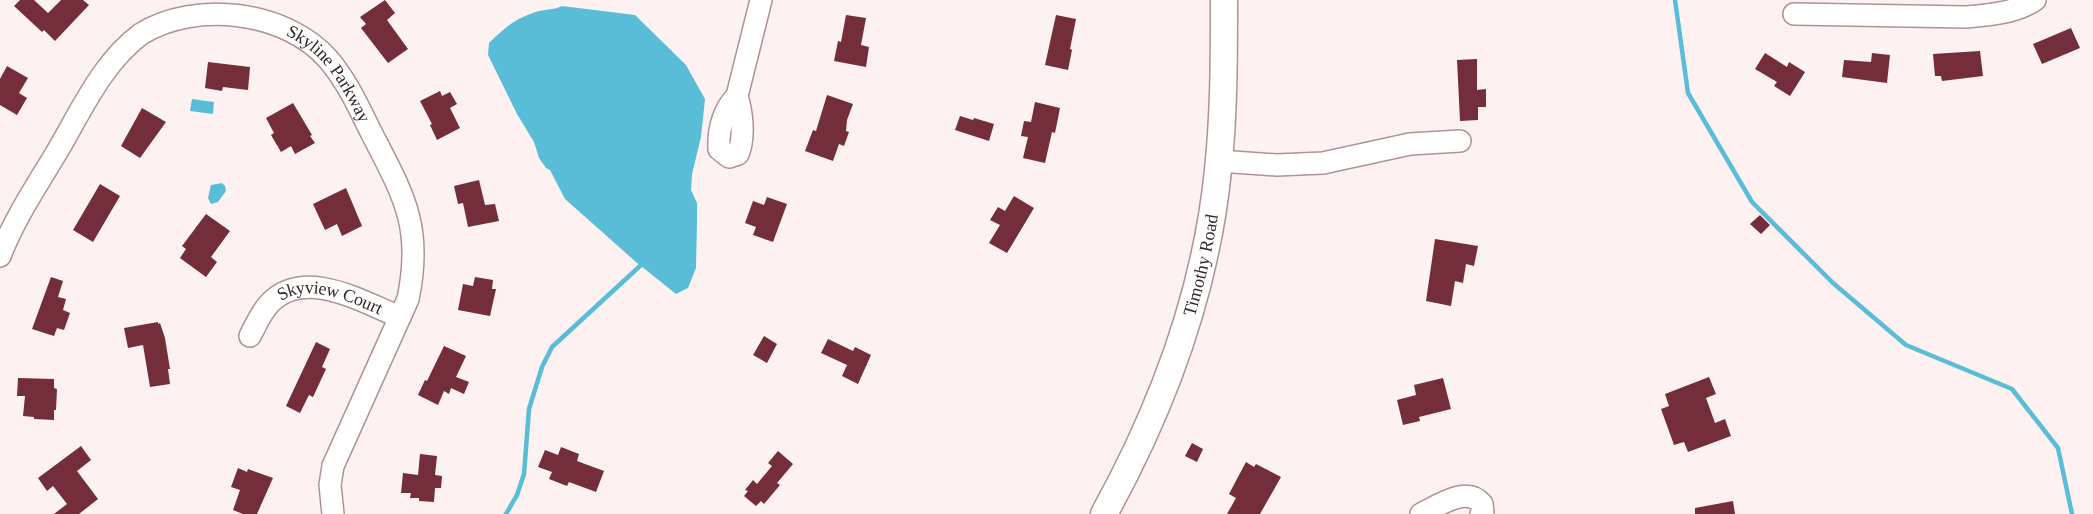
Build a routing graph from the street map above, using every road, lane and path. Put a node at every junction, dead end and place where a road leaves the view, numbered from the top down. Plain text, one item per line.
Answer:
1 (761, 0) edge
2 (1224, 0) edge
3 (2035, 0) edge
4 (224, 6) edge
5 (1794, 14) dead end
6 (737, 96) dead end
7 (1460, 141) dead end
8 (1219, 161) junction
9 (0, 256) edge
10 (400, 317) junction
11 (250, 336) dead end
12 (333, 514) edge
13 (1104, 514) edge
14 (1421, 514) edge
15 (1481, 514) edge

1 - 6 street
2 - 8 main road, Timothy Road
3 - 5 street
4 - 9 street, Skyline Parkway
4 - 10 street, Skyline Parkway
7 - 8 street
8 - 13 main road, Timothy Road
10 - 11 street, Skyview Court
10 - 12 street, Skyline Parkway
14 - 15 street

